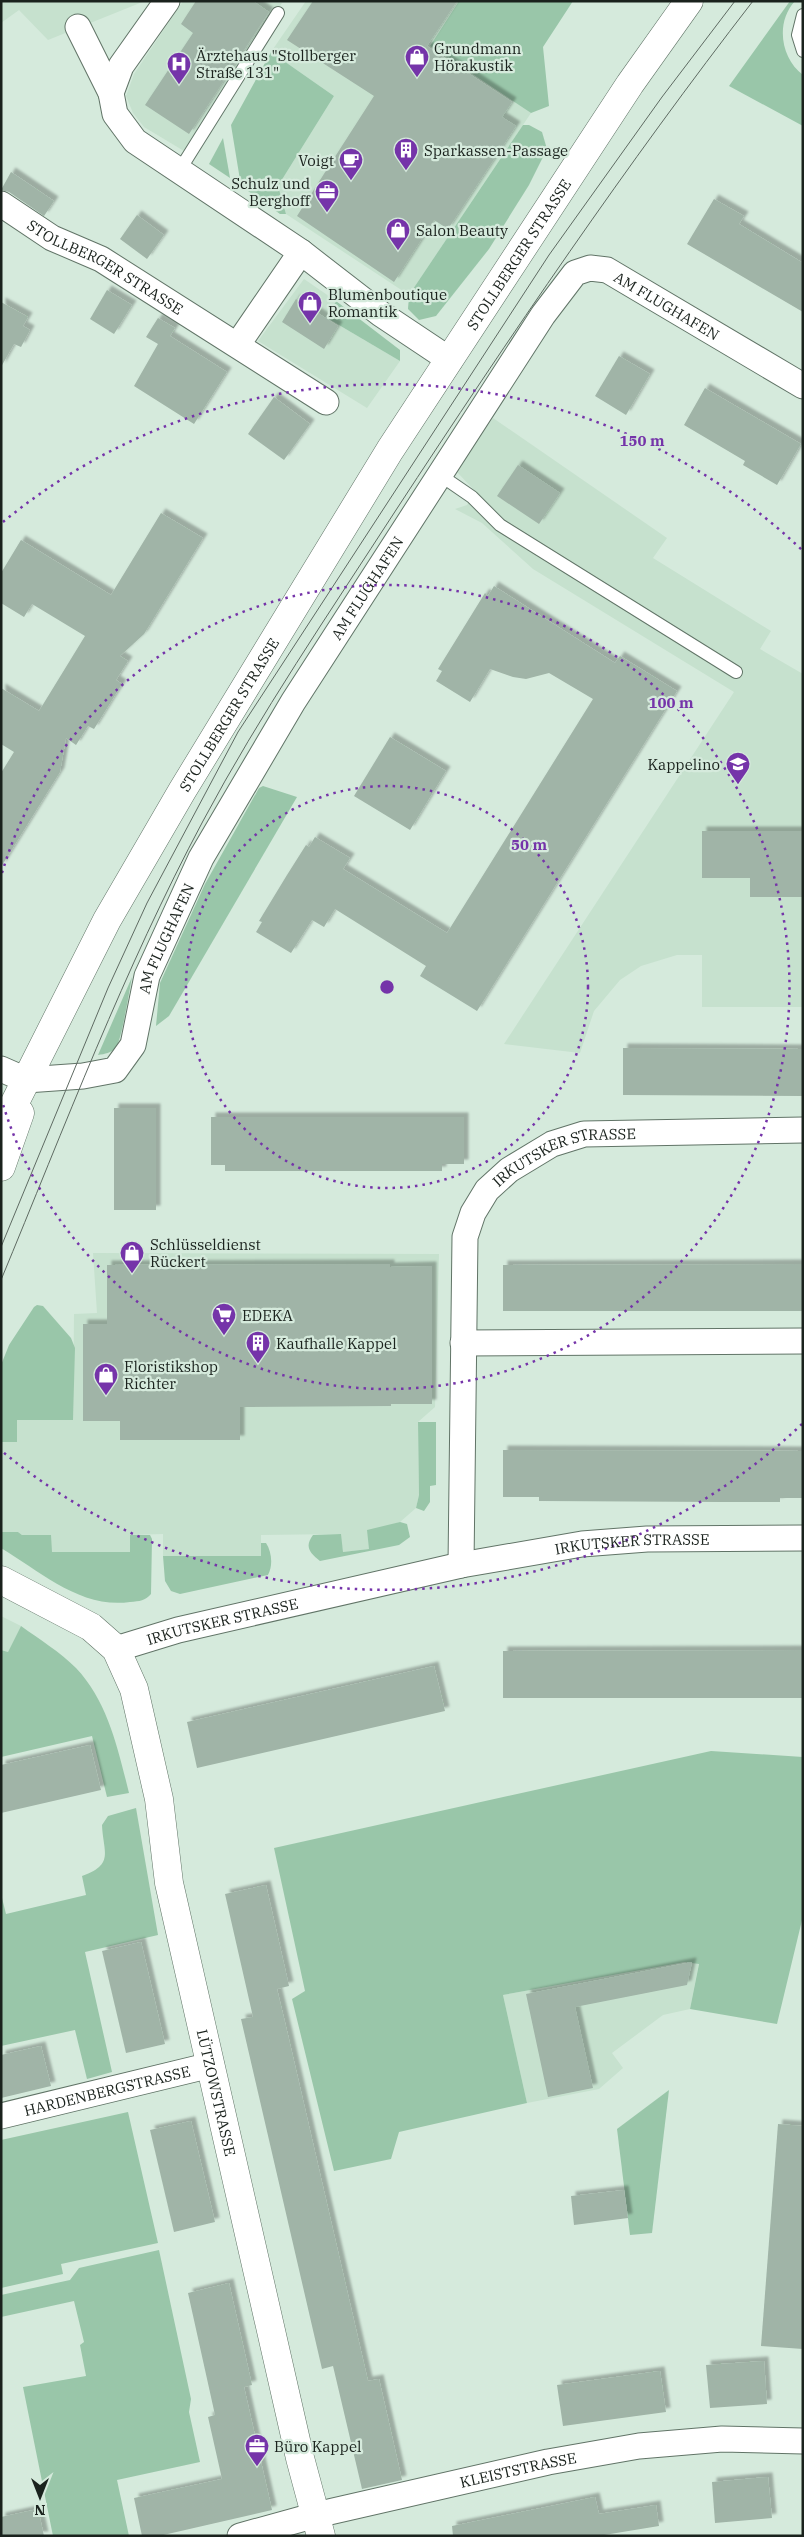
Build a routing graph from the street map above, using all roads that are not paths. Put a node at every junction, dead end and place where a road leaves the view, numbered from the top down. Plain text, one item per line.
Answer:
1 (167, 1) edge
2 (689, 1) edge
3 (278, 14) dead end
4 (803, 15) edge
5 (78, 27) dead end
6 (803, 51) edge
7 (111, 92) junction
8 (179, 171) junction
9 (1, 204) edge
10 (301, 252) junction
11 (238, 344) junction
12 (450, 360) junction
13 (803, 386) edge
14 (326, 402) dead end
15 (440, 476) junction
16 (736, 672) dead end
17 (1, 1069) edge
18 (26, 1080) junction
19 (1, 1130) edge
20 (803, 1130) edge
21 (1, 1167) edge
22 (803, 1342) edge
23 (463, 1343) junction
24 (803, 1538) edge
25 (461, 1565) junction
26 (1, 1580) edge
27 (116, 1649) junction
28 (211, 2065) junction
29 (1, 2116) edge
30 (803, 2441) edge
31 (319, 2526) edge
32 (240, 2536) edge

1 - 7 street
2 - 12 main road, STOLLBERGER STRASSE
3 - 8 lane
4 - 6 lane
5 - 7 street
7 - 8 street
8 - 10 street
9 - 11 street, STOLLBERGER STRASSE
10 - 11 street
10 - 12 street
11 - 14 street, STOLLBERGER STRASSE
12 - 18 main road, STOLLBERGER STRASSE
13 - 15 street, AM FLUGHAFEN
15 - 16 lane
15 - 18 street, AM FLUGHAFEN
17 - 18 street
18 - 19 main road, STOLLBERGER STRASSE
18 - 21 main road, STOLLBERGER STRASSE
20 - 23 street, IRKUTSKER STRASSE
22 - 23 street
23 - 25 street, IRKUTSKER STRASSE
24 - 25 street, IRKUTSKER STRASSE
25 - 27 street, IRKUTSKER STRASSE
26 - 27 main road
27 - 28 main road, LÜTZOWSTRASSE
28 - 29 street, HARDENBERGSTRASSE
28 - 31 main road, LÜTZOWSTRASSE
30 - 31 street, KLEISTSTRASSE
31 - 32 street, KLEISTSTRASSE

